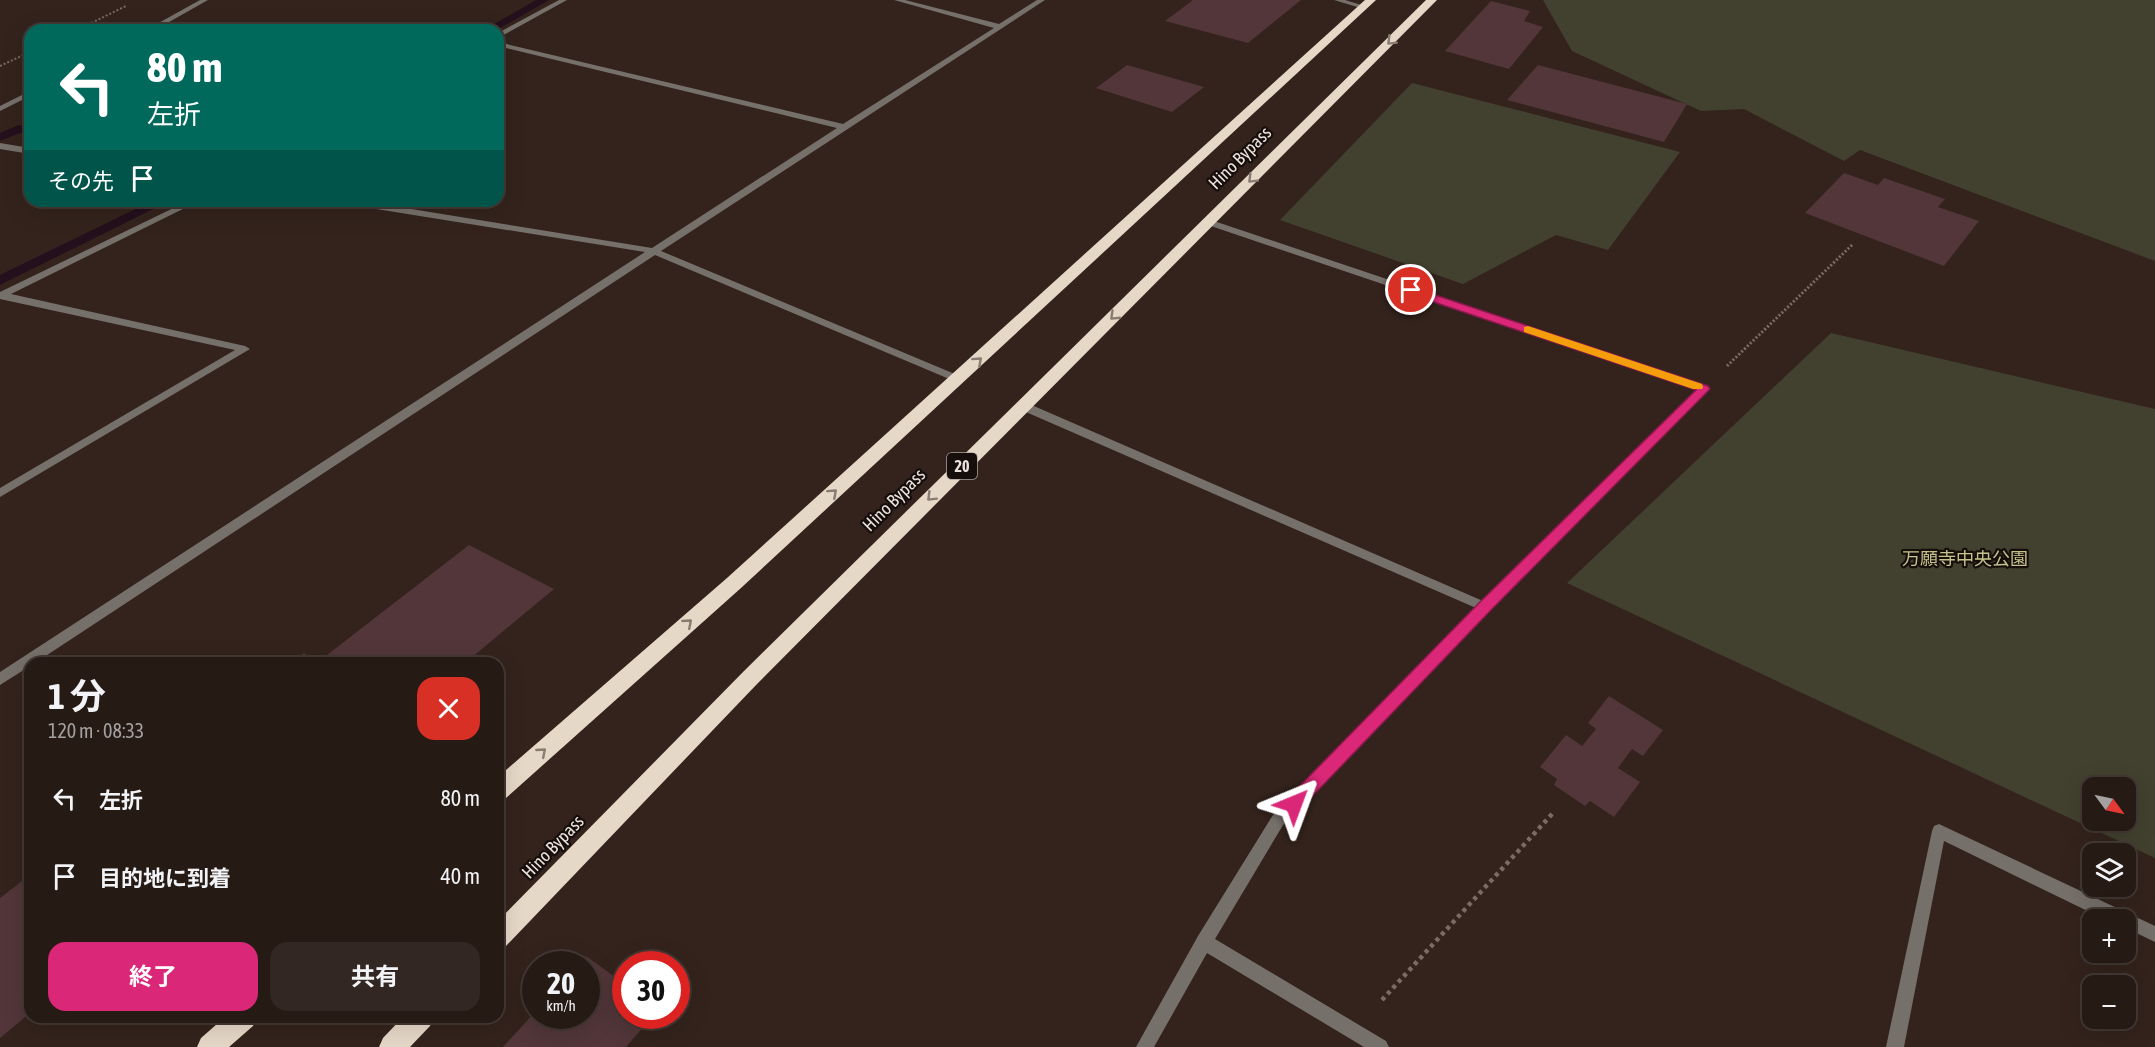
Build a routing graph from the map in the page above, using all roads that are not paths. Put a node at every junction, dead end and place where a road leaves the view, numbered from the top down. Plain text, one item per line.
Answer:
1 (206, 0) edge
2 (564, 0) edge
3 (897, 0) edge
4 (1042, 0) edge
5 (1337, 0) edge
6 (1432, 0) edge
7 (1368, 3) edge
8 (161, 24) edge
9 (1000, 27) junction
10 (504, 33) edge
11 (504, 45) edge
12 (24, 96) edge
13 (0, 109) edge
14 (844, 127) junction
15 (0, 146) edge
16 (24, 150) edge
17 (183, 207) edge
18 (381, 207) edge
19 (1208, 222) junction
20 (654, 252) junction
21 (1, 295) edge
22 (958, 380) junction
23 (1023, 406) junction
24 (0, 493) edge
25 (1485, 607) junction
26 (34, 657) edge
27 (24, 663) edge
28 (0, 679) edge
29 (504, 785) edge
30 (2102, 909) edge
31 (2136, 925) edge
32 (504, 932) edge
33 (2155, 934) edge
34 (1204, 942) junction
35 (237, 1023) edge
36 (416, 1023) edge
37 (210, 1047) edge
38 (392, 1047) edge
39 (1145, 1047) edge
40 (1380, 1047) edge
41 (1895, 1047) edge

1 - 8 street
2 - 10 street
3 - 9 street
4 - 9 street
5 - 7 street
6 -> 19 highway, Hino Bypass / 20
22 -> 7 highway, Hino Bypass
9 - 14 street
11 - 14 street
12 - 13 street
14 - 20 street
15 - 16 street
17 - 21 street
18 - 20 street
19 -> 23 highway, Hino Bypass / 20
19 - 25 street
20 - 22 street
20 - 26 street
21 - 24 street
29 -> 22 highway, Hino Bypass
23 - 25 street
23 -> 32 highway, Hino Bypass / 20
25 - 34 street
27 - 28 street
30 - 41 street
31 - 33 street
34 - 39 street
34 - 40 street
35 - 37 highway
36 - 38 highway

